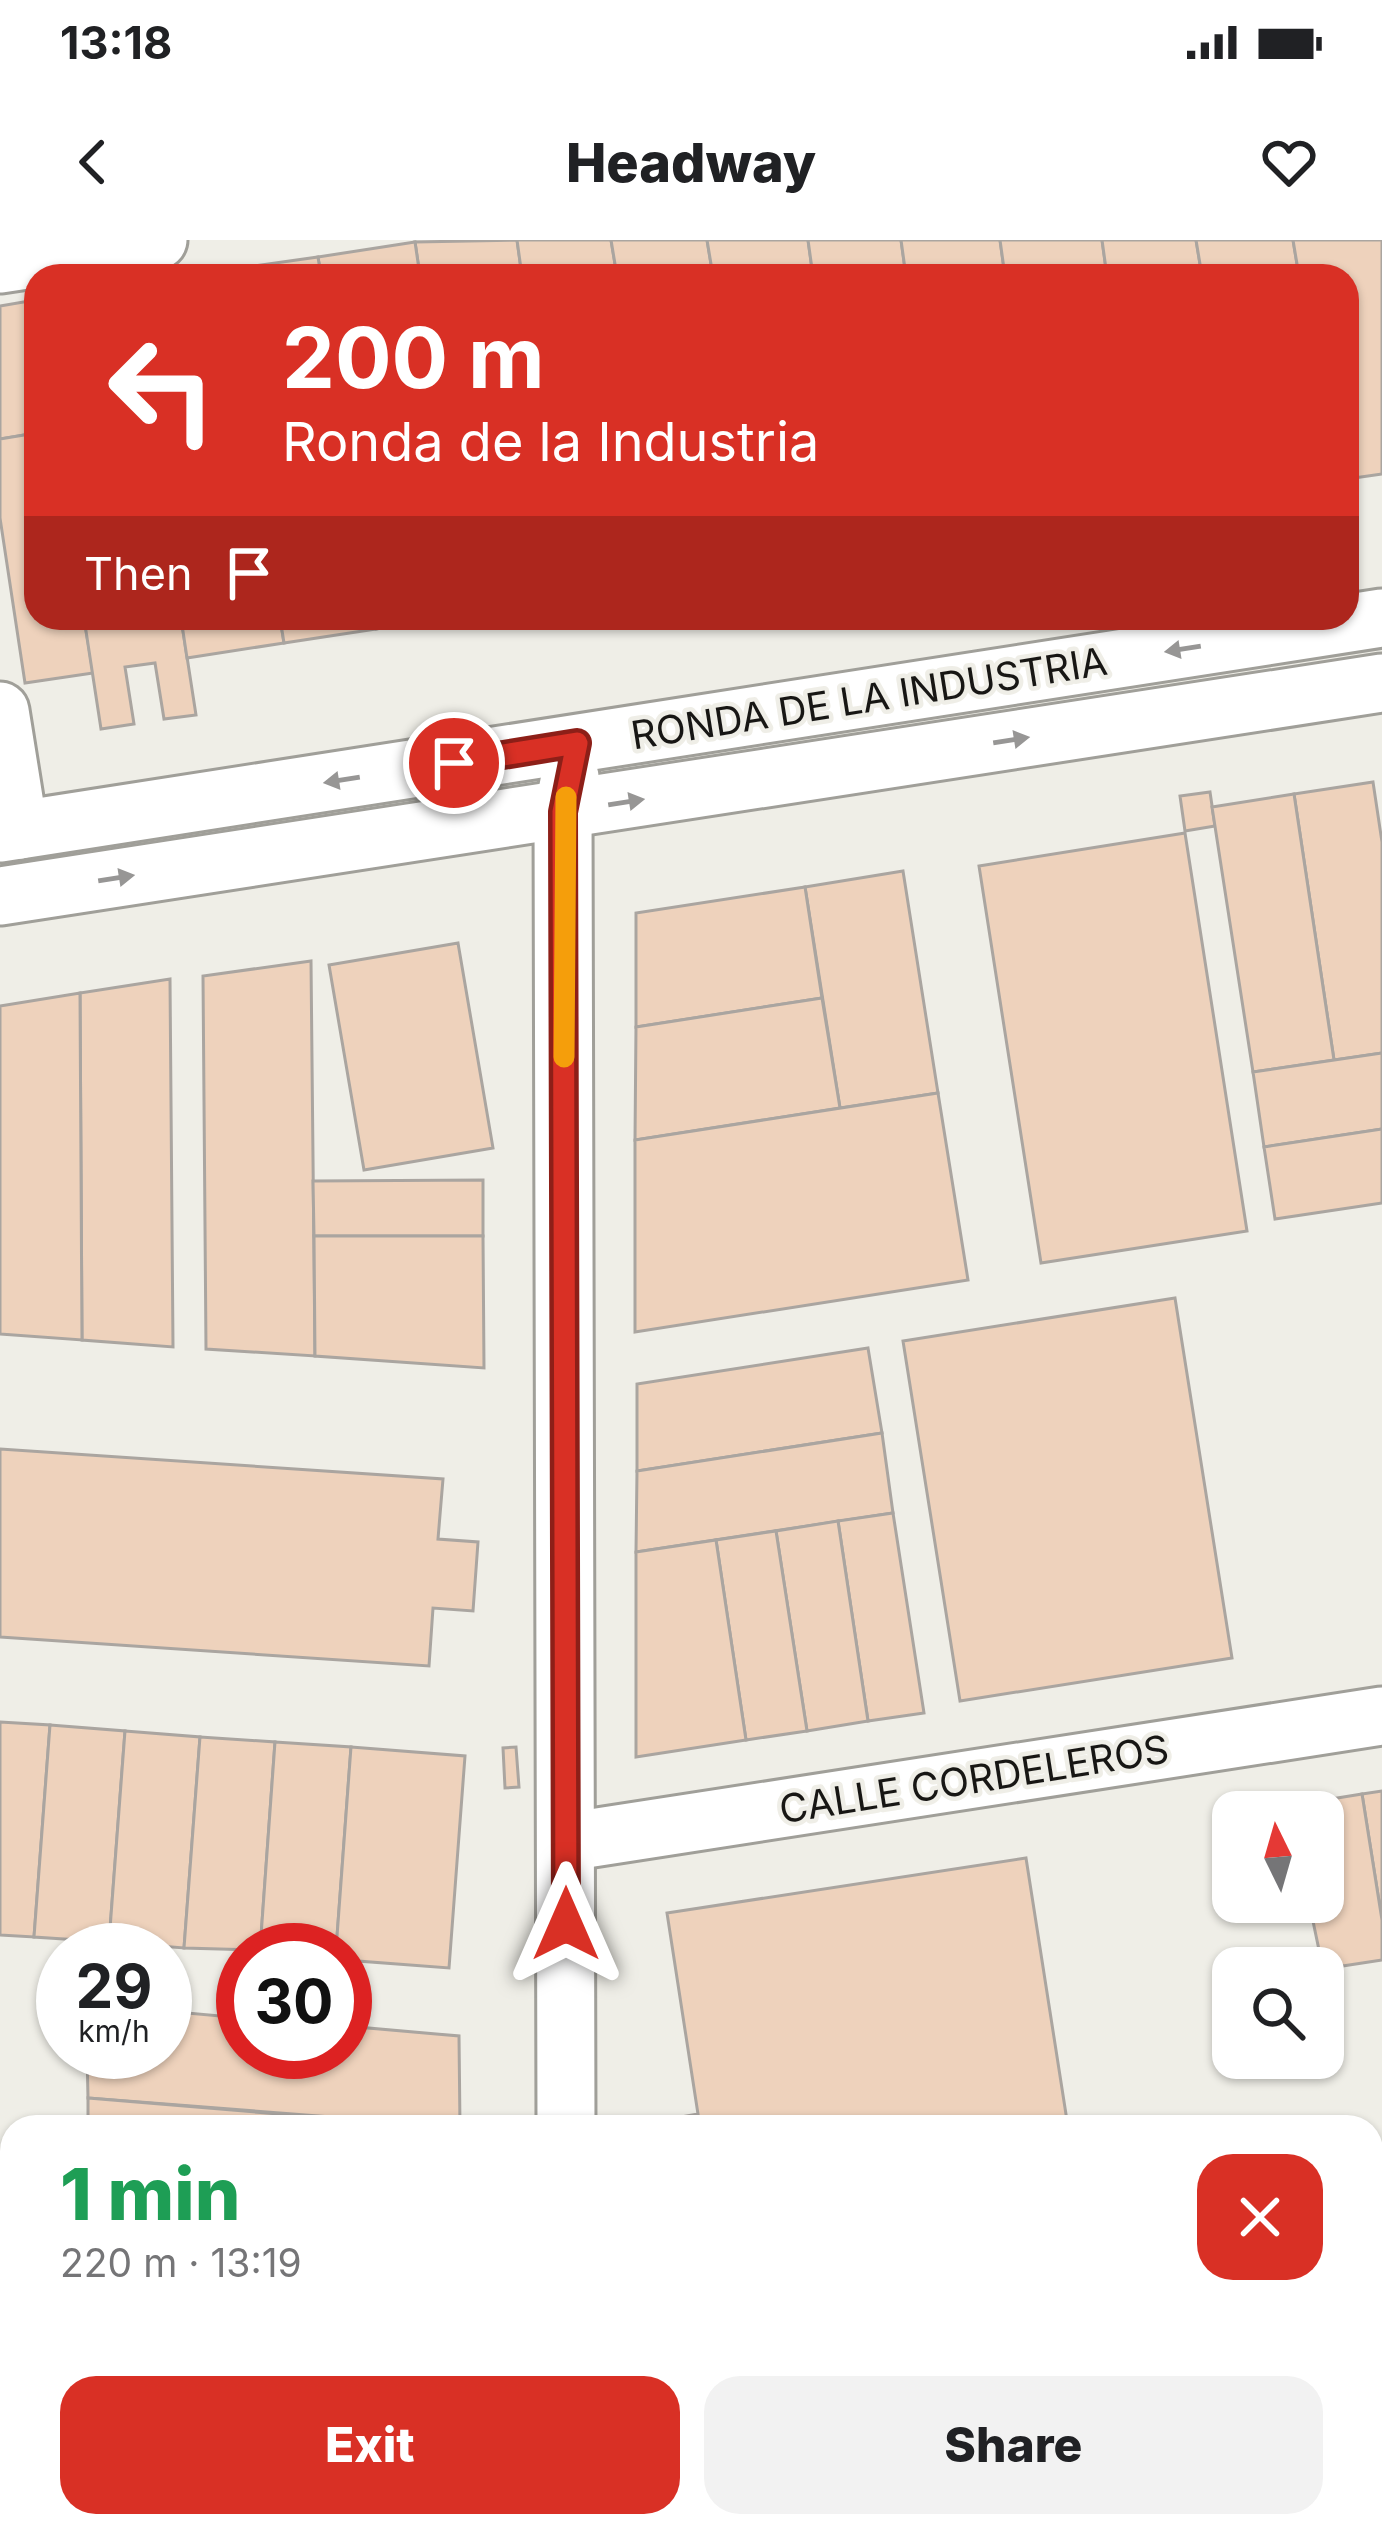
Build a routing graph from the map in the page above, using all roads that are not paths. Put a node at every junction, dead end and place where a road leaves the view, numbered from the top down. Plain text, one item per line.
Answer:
1 (158, 240) edge
2 (0, 264) edge
3 (1311, 630) edge
4 (1382, 683) edge
5 (0, 711) edge
6 (577, 743) junction
7 (563, 812) junction
8 (10, 832) edge
9 (0, 896) edge
10 (1382, 1716) edge
11 (566, 1842) junction
12 (566, 2115) edge

1 - 2 street
3 -> 6 street, RONDA DE LA INDUSTRIA
7 -> 4 street, RONDA DE LA INDUSTRIA
5 - 8 street
6 - 7 street
6 -> 8 street, RONDA DE LA INDUSTRIA
9 -> 7 street, RONDA DE LA INDUSTRIA
7 - 11 street
10 - 11 street, CALLE CORDELEROS
11 - 12 street

